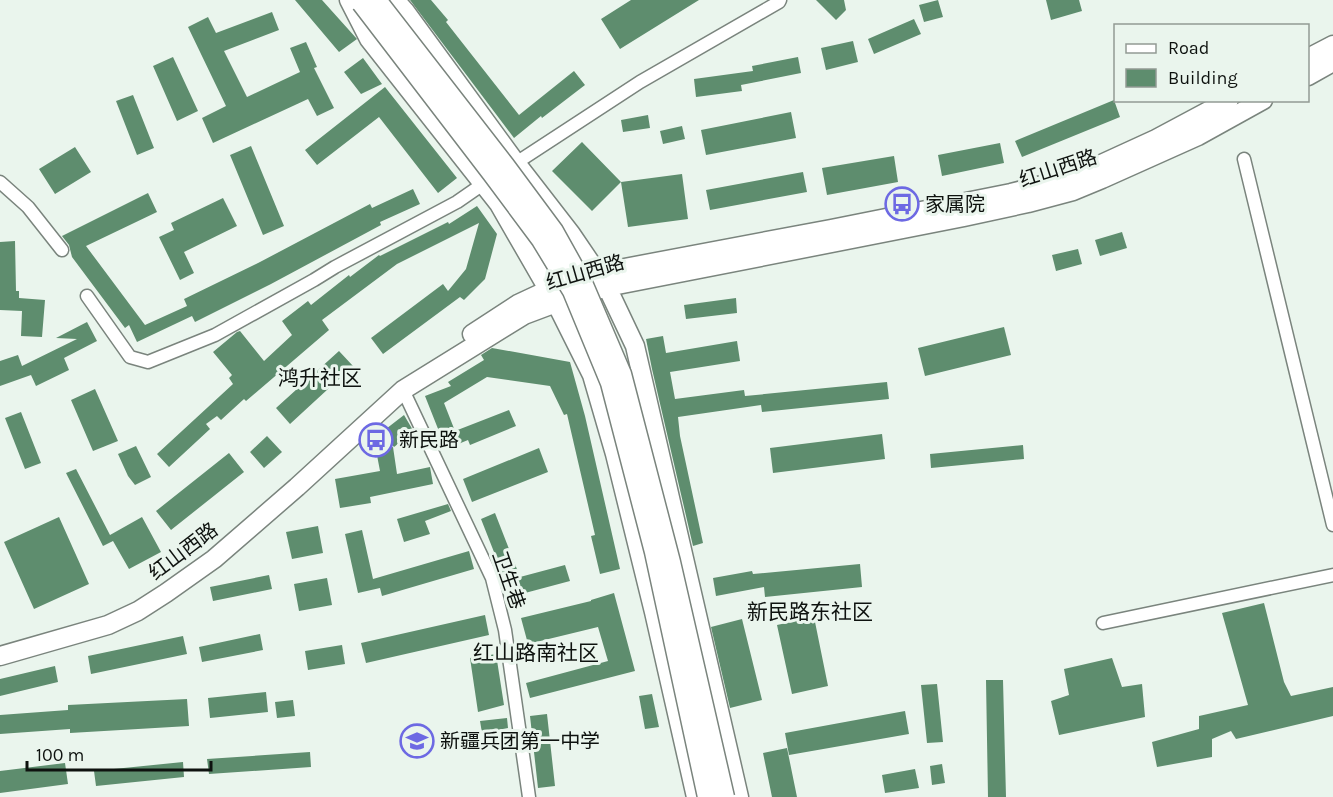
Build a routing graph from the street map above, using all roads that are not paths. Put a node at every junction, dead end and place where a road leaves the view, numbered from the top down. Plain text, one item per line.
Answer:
1 (395, 0) edge
2 (780, 0) edge
3 (361, 1) edge
4 (1333, 45) edge
5 (1309, 57) edge
6 (1333, 62) edge
7 (1309, 75) edge
8 (1225, 102) edge
9 (1259, 102) edge
10 (1244, 159) dead end
11 (516, 163) junction
12 (0, 182) edge
13 (483, 184) junction
14 (62, 249) dead end
15 (602, 280) junction
16 (87, 296) dead end
17 (552, 296) junction
18 (403, 390) junction
19 (1333, 525) edge
20 (1333, 575) edge
21 (1103, 623) dead end
22 (0, 649) edge
23 (0, 656) edge
24 (529, 797) edge
25 (696, 797) edge
26 (707, 797) edge
27 (725, 797) edge
28 (740, 797) edge

1 - 11 main road
2 - 11 street
3 - 13 main road
3 - 26 main road, bridge
3 - 27 main road, bridge
4 - 5 main road
6 - 7 main road
8 - 15 main road, 红山西路
9 - 15 main road, 红山西路
10 - 19 street
11 - 15 main road
12 - 14 street
13 - 16 street
13 - 17 main road
15 - 17 main road, 红山西路
15 - 28 main road
17 - 18 main road, 红山西路
17 - 22 main road, 红山西路
17 - 25 main road
18 - 23 main road, 红山西路
18 - 24 street, 卫生巷
20 - 21 street

